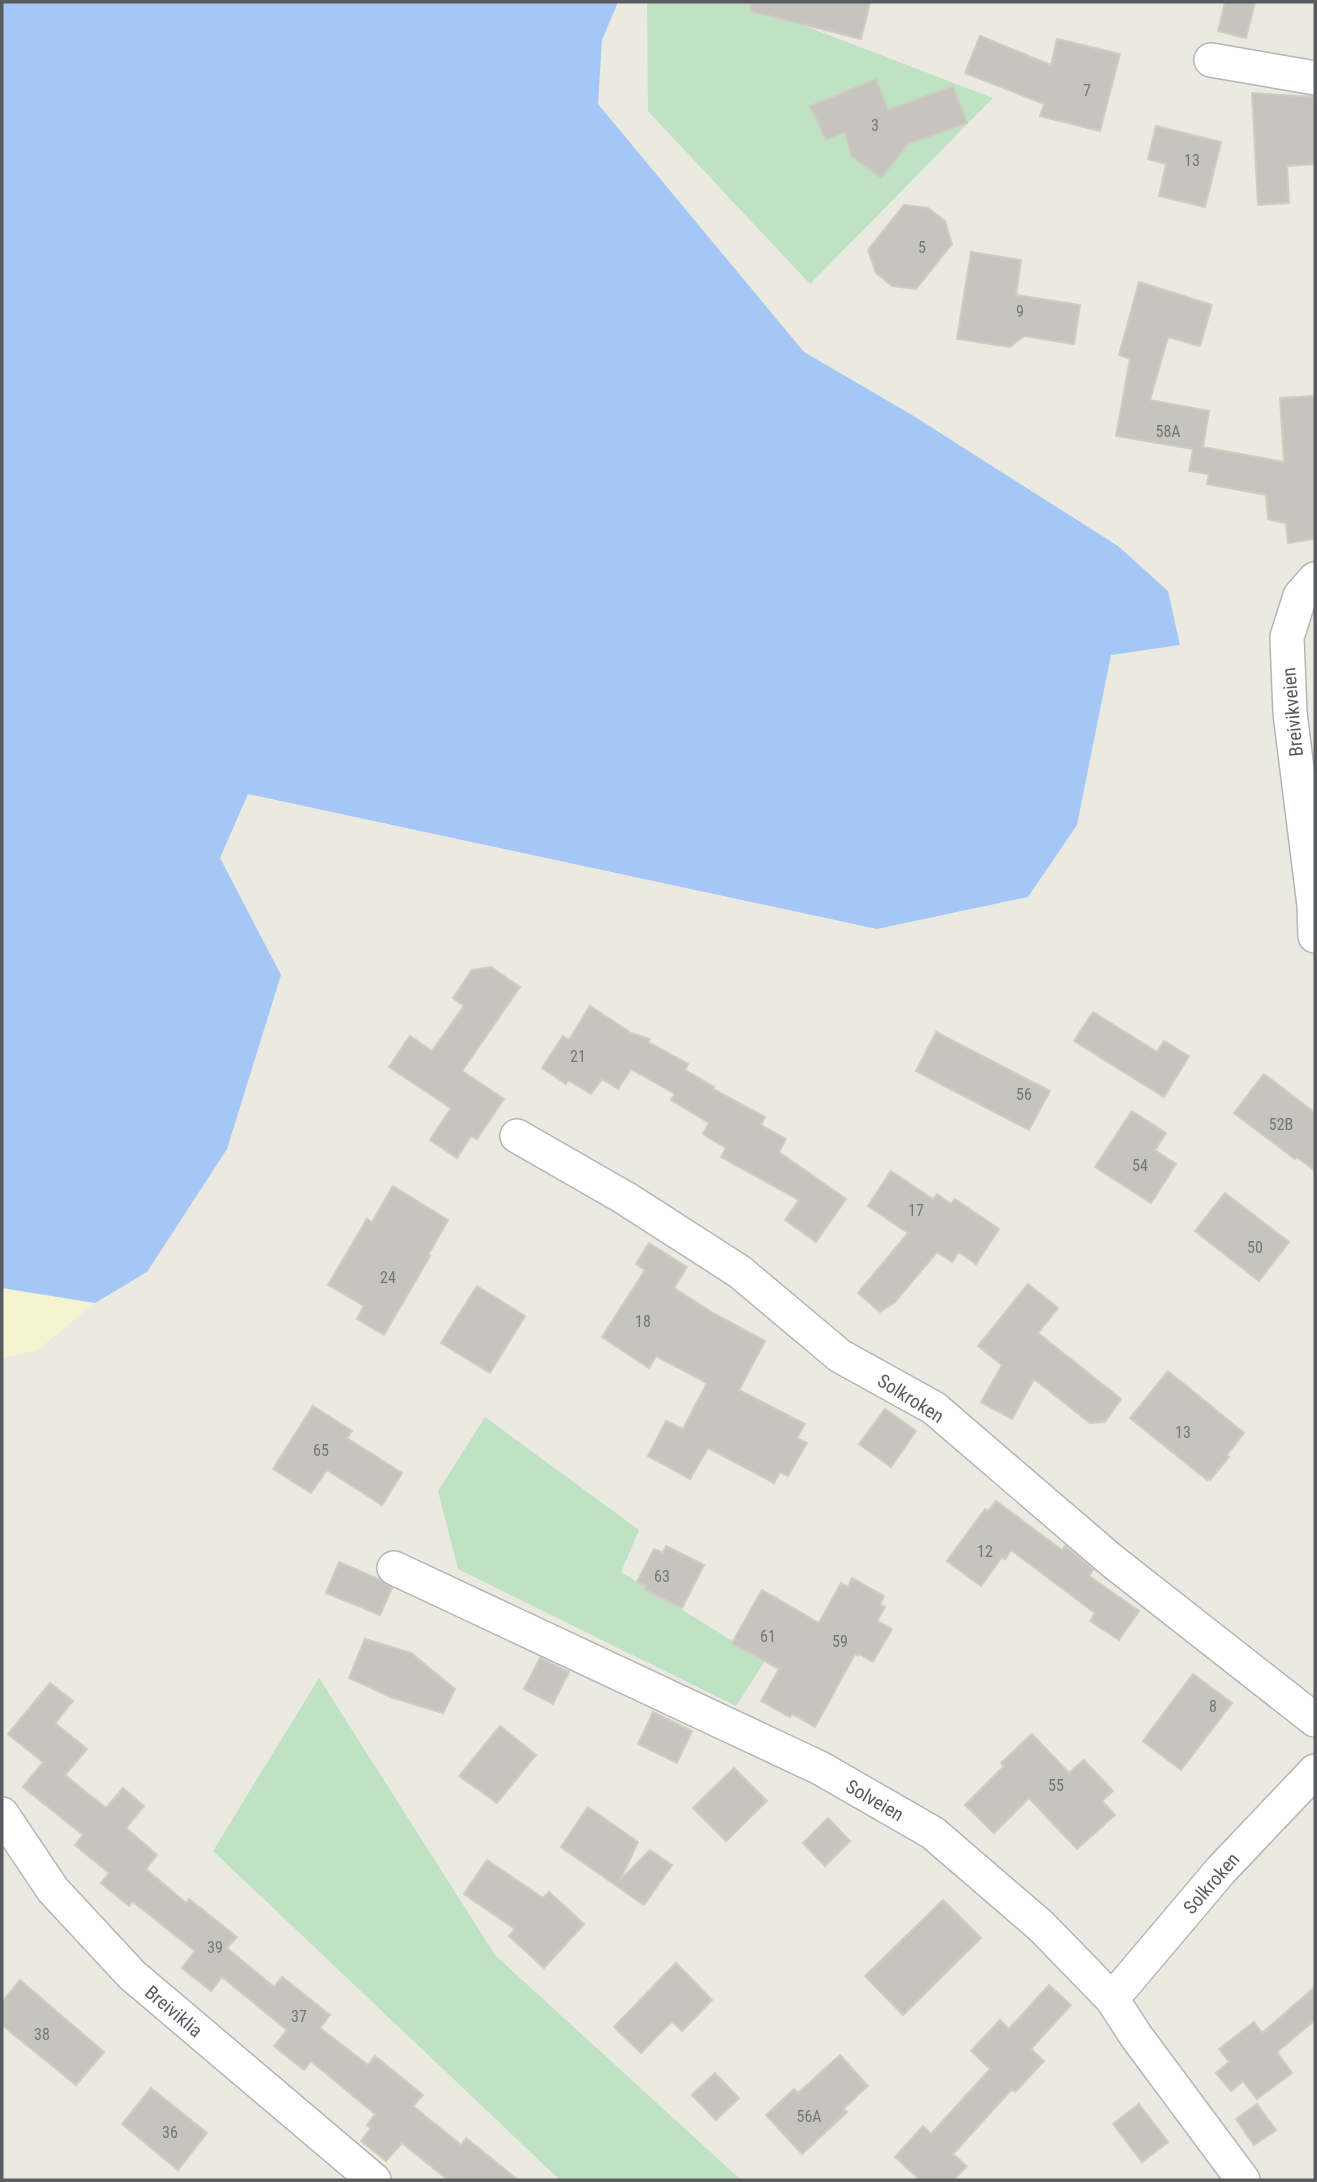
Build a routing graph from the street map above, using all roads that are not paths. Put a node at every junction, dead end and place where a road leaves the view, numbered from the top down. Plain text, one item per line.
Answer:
1 (1211, 60) dead end
2 (1315, 78) edge
3 (1315, 579) edge
4 (1315, 936) edge
5 (517, 1136) dead end
6 (394, 1568) dead end
7 (1315, 1720) edge
8 (1315, 1771) edge
9 (2, 1814) edge
10 (1112, 1999) junction
11 (374, 2180) edge
12 (1243, 2180) edge

1 - 2 street
3 - 4 street, Breivikveien
5 - 7 street, Solkroken
6 - 10 street, Solveien
8 - 10 street, Solkroken
9 - 11 street, Breiviklia
10 - 12 street, Solveien

